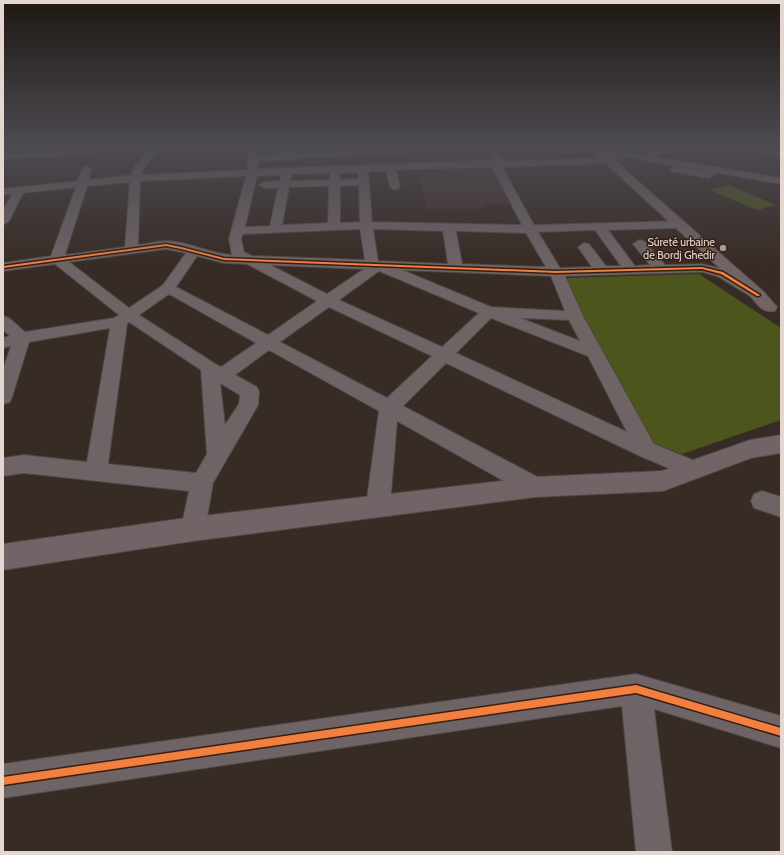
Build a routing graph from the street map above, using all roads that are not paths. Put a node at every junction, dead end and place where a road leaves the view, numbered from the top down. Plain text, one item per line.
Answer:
1 (81, 184) edge
2 (285, 184) edge
3 (73, 185) edge
4 (135, 185) edge
5 (269, 185) edge
6 (335, 185) edge
7 (364, 185) edge
8 (510, 185) edge
9 (638, 185) edge
10 (250, 186) joint
11 (19, 191) junction
12 (3, 192) edge
13 (3, 221) edge
14 (678, 224) junction
15 (366, 225) junction
16 (334, 226) junction
17 (449, 227) junction
18 (599, 227) junction
19 (275, 229) junction
20 (530, 229) junction
21 (236, 235) junction
22 (639, 244) dead end
23 (584, 247) dead end
24 (131, 249) junction
25 (194, 251) junction
26 (57, 260) junction
27 (253, 260) junction
28 (375, 265) junction
29 (3, 267) edge
30 (456, 268) junction
31 (661, 269) junction
32 (631, 270) junction
33 (602, 271) junction
34 (556, 272) junction
35 (732, 273) junction
36 (168, 288) junction
37 (329, 301) junction
38 (776, 306) edge
39 (489, 312) junction
40 (576, 316) junction
41 (124, 319) junction
42 (3, 321) edge
43 (22, 338) junction
44 (3, 343) edge
45 (268, 343) junction
46 (594, 352) junction
47 (444, 355) junction
48 (216, 371) junction
49 (3, 397) edge
50 (389, 408) junction
51 (781, 444) edge
52 (647, 450) junction
53 (218, 454) junction
54 (3, 467) edge
55 (692, 469) junction
56 (96, 470) junction
57 (202, 482) junction
58 (536, 487) junction
59 (378, 506) junction
60 (193, 529) junction
61 (3, 557) edge
62 (636, 689) junction
63 (781, 732) edge
64 (3, 781) edge
65 (654, 852) edge

1 - 26 street
2 - 19 street
3 - 11 street
4 - 24 street
5 - 10 street
6 - 16 street
7 - 15 street
8 - 20 street
9 - 14 main road
10 - 21 street
11 - 12 street
11 - 13 street
14 - 18 street
14 - 35 main road
15 - 16 street
15 - 17 street
15 - 28 street
16 - 19 street
17 - 20 street
17 - 30 street
18 - 20 street
18 - 32 street
19 - 21 street
20 - 34 street
21 - 25 street
21 - 27 street
22 - 31 street
23 - 33 street
24 - 25 street
24 - 26 street
25 - 27 street
25 - 36 street
26 - 29 street
26 - 41 street
27 - 28 street
27 - 37 street
28 - 30 street
28 - 37 street
28 - 39 street
30 - 34 street
31 - 32 street
31 - 38 street
32 - 33 street
33 - 34 street
34 - 40 street
35 - 38 main road
35 - 38 main road
36 - 41 street
36 - 45 street
37 - 45 street
37 - 47 street
39 - 40 street
39 - 46 street
39 - 47 street
40 - 46 street
41 - 43 street
41 - 48 street
41 - 56 street
42 - 43 street
43 - 44 street
43 - 49 street
45 - 48 street
45 - 50 street
46 - 52 street
47 - 50 street
47 - 52 street
48 - 53 street
48 - 53 street
50 - 58 street
50 - 59 street
51 - 55 main road
52 - 55 street
53 - 57 street
54 - 56 street
55 - 58 main road
56 - 57 street
57 - 60 street
58 - 59 main road
59 - 60 main road
60 - 61 main road
62 - 63 street
62 - 64 street
62 - 65 street

